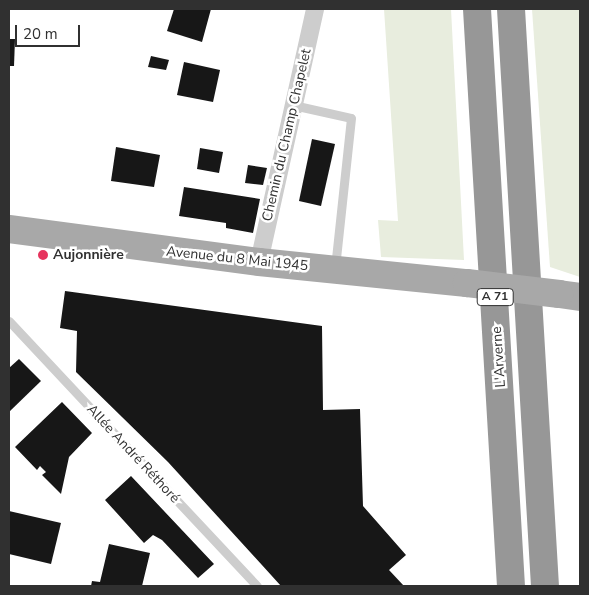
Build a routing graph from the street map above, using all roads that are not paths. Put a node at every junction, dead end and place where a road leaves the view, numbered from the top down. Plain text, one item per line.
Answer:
1 (315, 9) edge
2 (477, 9) edge
3 (511, 9) edge
4 (293, 105) junction
5 (9, 229) edge
6 (259, 262) junction
7 (334, 270) junction
8 (570, 296) edge
9 (9, 321) edge
10 (257, 586) edge
11 (511, 586) edge
12 (544, 586) edge

1 - 4 street, Chemin du Champ Chapelet
2 - 11 highway, L'Arverne / A 71
3 - 12 highway, A 71
4 - 6 street, Chemin du Champ Chapelet
4 - 7 lane
5 - 6 main road, Avenue du 8 Mai 1945
6 - 7 main road, Avenue du 8 Mai 1945
7 - 8 main road, Avenue du 8 Mai 1945, bridge
9 - 10 lane, Allée André Réthoré

